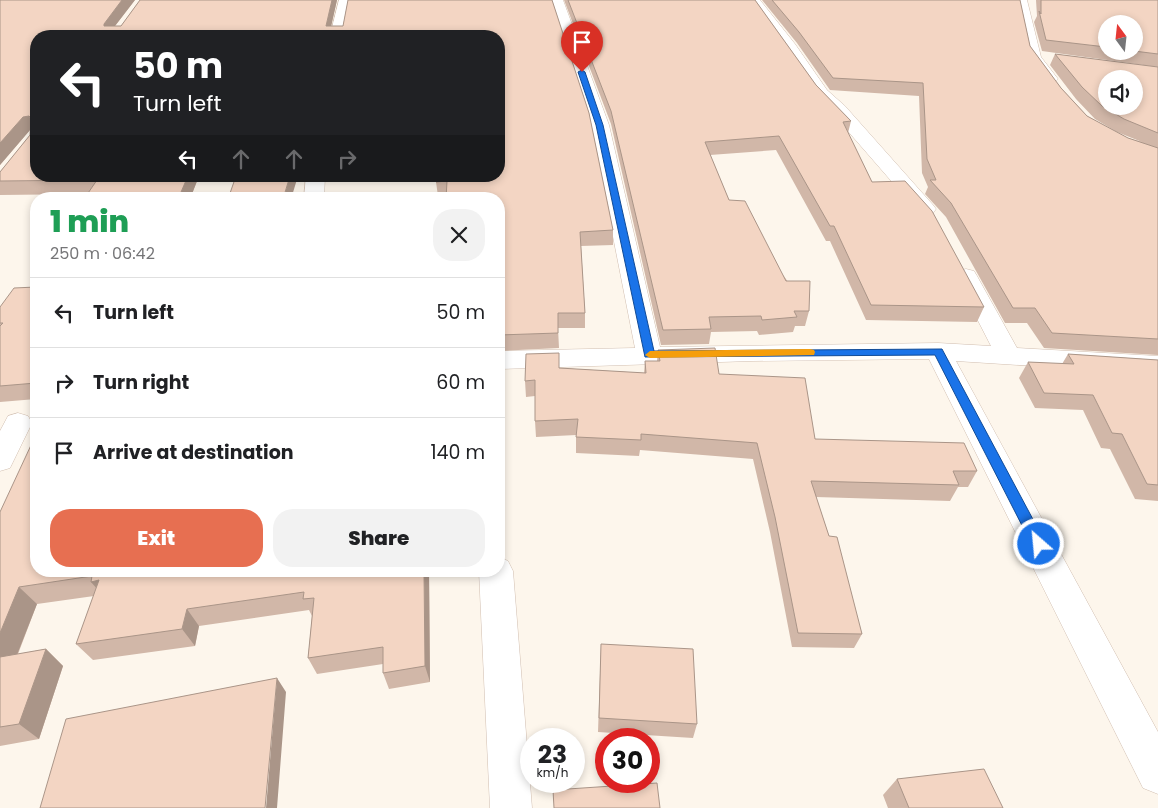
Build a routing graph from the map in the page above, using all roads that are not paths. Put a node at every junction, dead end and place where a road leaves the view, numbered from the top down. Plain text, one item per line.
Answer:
1 (345, 0) edge
2 (557, 0) edge
3 (754, 0) edge
4 (1022, 0) edge
5 (338, 30) edge
6 (1034, 57) junction
7 (1053, 59) dead end
8 (1057, 88) edge
9 (937, 222) edge
10 (960, 264) edge
11 (938, 351) junction
12 (649, 355) junction
13 (1010, 356) junction
14 (505, 360) edge
15 (1158, 364) edge
16 (18, 423) edge
17 (0, 460) edge
18 (496, 577) edge
19 (1158, 773) edge
20 (511, 808) edge

1 - 5 street
2 - 12 street
3 - 9 street
4 - 6 street
6 - 7 street
6 - 8 street
10 - 13 street
11 - 12 street
11 - 13 street
11 - 19 street
12 - 14 street
13 - 15 street
16 - 17 street
18 - 20 street

